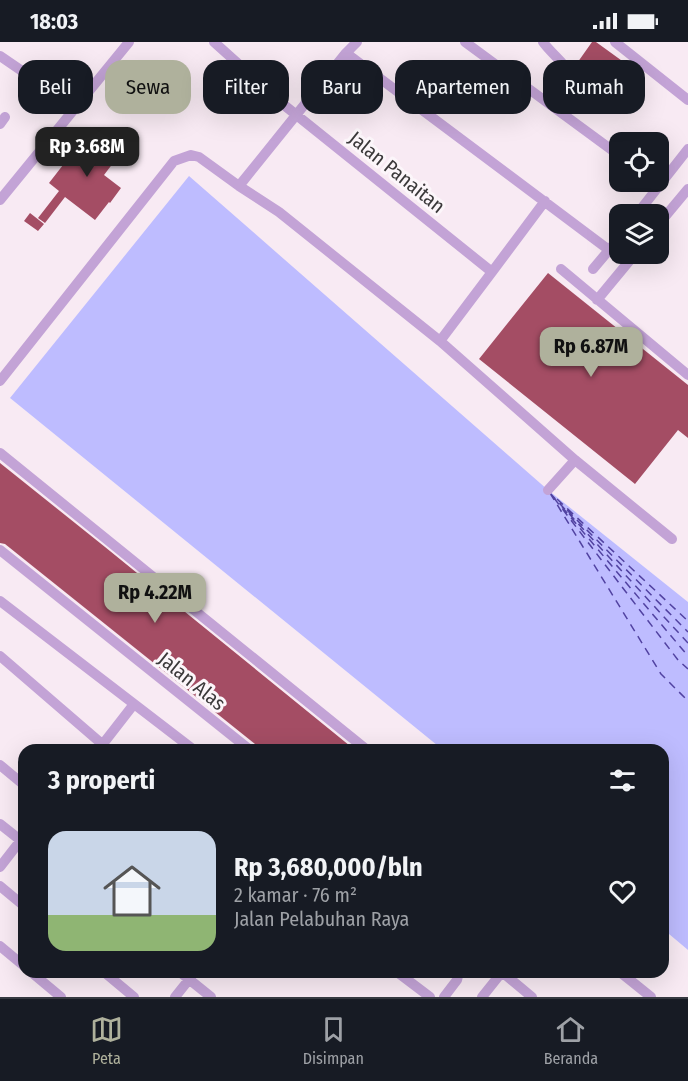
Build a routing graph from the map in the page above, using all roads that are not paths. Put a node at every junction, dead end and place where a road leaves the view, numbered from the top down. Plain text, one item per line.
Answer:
1 (129, 42) edge
2 (214, 42) edge
3 (357, 42) edge
4 (465, 42) edge
5 (543, 42) edge
6 (615, 42) edge
7 (346, 53) junction
8 (0, 56) edge
9 (558, 60) edge
10 (18, 68) edge
11 (93, 87) edge
12 (543, 99) edge
13 (688, 100) edge
14 (71, 114) edge
15 (564, 114) edge
16 (298, 115) junction
17 (609, 148) edge
18 (688, 149) edge
19 (669, 170) edge
20 (239, 186) junction
21 (688, 189) edge
22 (0, 199) edge
23 (545, 201) junction
24 (669, 212) edge
25 (609, 250) joint
26 (627, 264) edge
27 (561, 269) dead end
28 (593, 269) dead end
29 (492, 272) junction
30 (597, 300) junction
31 (440, 341) junction
32 (688, 375) edge
33 (0, 381) edge
34 (0, 453) edge
35 (575, 460) junction
36 (548, 490) dead end
37 (672, 538) dead end
38 (0, 550) edge
39 (0, 601) edge
40 (0, 656) edge
41 (134, 704) junction
42 (99, 744) edge
43 (107, 744) edge
44 (186, 744) edge
45 (242, 744) edge
46 (361, 744) edge
47 (0, 765) edge
48 (18, 780) edge
49 (0, 824) edge
50 (18, 837) edge
51 (18, 846) edge
52 (0, 867) edge
53 (0, 886) edge
54 (18, 901) edge
55 (0, 946) edge
56 (18, 961) edge
57 (38, 978) edge
58 (111, 978) edge
59 (190, 978) edge
60 (194, 978) edge
61 (405, 978) edge
62 (458, 978) edge
63 (497, 978) edge
64 (509, 978) edge
65 (627, 978) edge
66 (62, 997) edge
67 (134, 997) edge
68 (175, 997) edge
69 (211, 997) edge
70 (430, 997) edge
71 (444, 997) edge
72 (482, 997) edge
73 (532, 997) edge
74 (651, 997) edge

1 - 11 street
2 - 16 street, Jalan Panaitan
3 - 7 street
4 - 12 street
5 - 9 street
6 - 13 street
7 - 16 street
7 - 23 street
8 - 10 street
14 - 22 street
15 - 17 street
16 - 20 street
16 - 29 street, Jalan Panaitan
18 - 19 street
20 - 31 street
20 - 33 street
21 - 24 street
23 - 25 street
23 - 29 street
25 - 28 street
26 - 30 street
27 - 30 street
29 - 31 street
30 - 32 street
31 - 35 street
34 - 46 street
35 - 36 street
35 - 37 street
38 - 45 street, Jalan Alas
39 - 41 street
40 - 42 street
41 - 43 street
41 - 44 street
47 - 48 street
49 - 50 street
51 - 52 street
53 - 54 street
55 - 56 street
57 - 66 street
58 - 67 street
59 - 68 street
60 - 69 street
61 - 70 street
62 - 71 street
63 - 72 street
64 - 73 street
65 - 74 street

